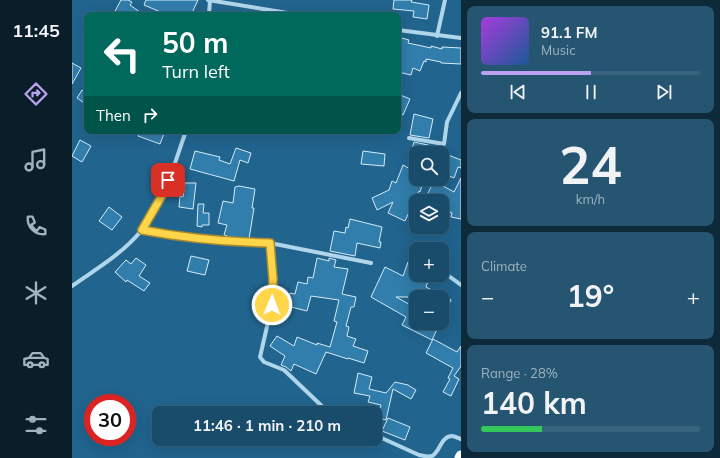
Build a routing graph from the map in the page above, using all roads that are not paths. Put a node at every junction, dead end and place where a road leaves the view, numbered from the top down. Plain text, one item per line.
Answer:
1 (209, 0) edge
2 (445, 0) edge
3 (208, 12) edge
4 (282, 12) edge
5 (401, 30) edge
6 (438, 36) junction
7 (461, 38) edge
8 (461, 94) edge
9 (185, 134) edge
10 (409, 138) dead end
11 (142, 230) junction
12 (270, 243) junction
13 (371, 263) dead end
14 (449, 276) edge
15 (461, 285) edge
16 (72, 286) edge
17 (321, 406) edge
18 (382, 437) edge
19 (461, 438) edge

1 - 3 street
1 - 4 street
2 - 6 street
5 - 6 street
6 - 7 street
8 - 10 street
9 - 11 street
11 - 12 street
11 - 16 street
12 - 13 street
12 - 17 street
14 - 15 street
18 - 19 street

